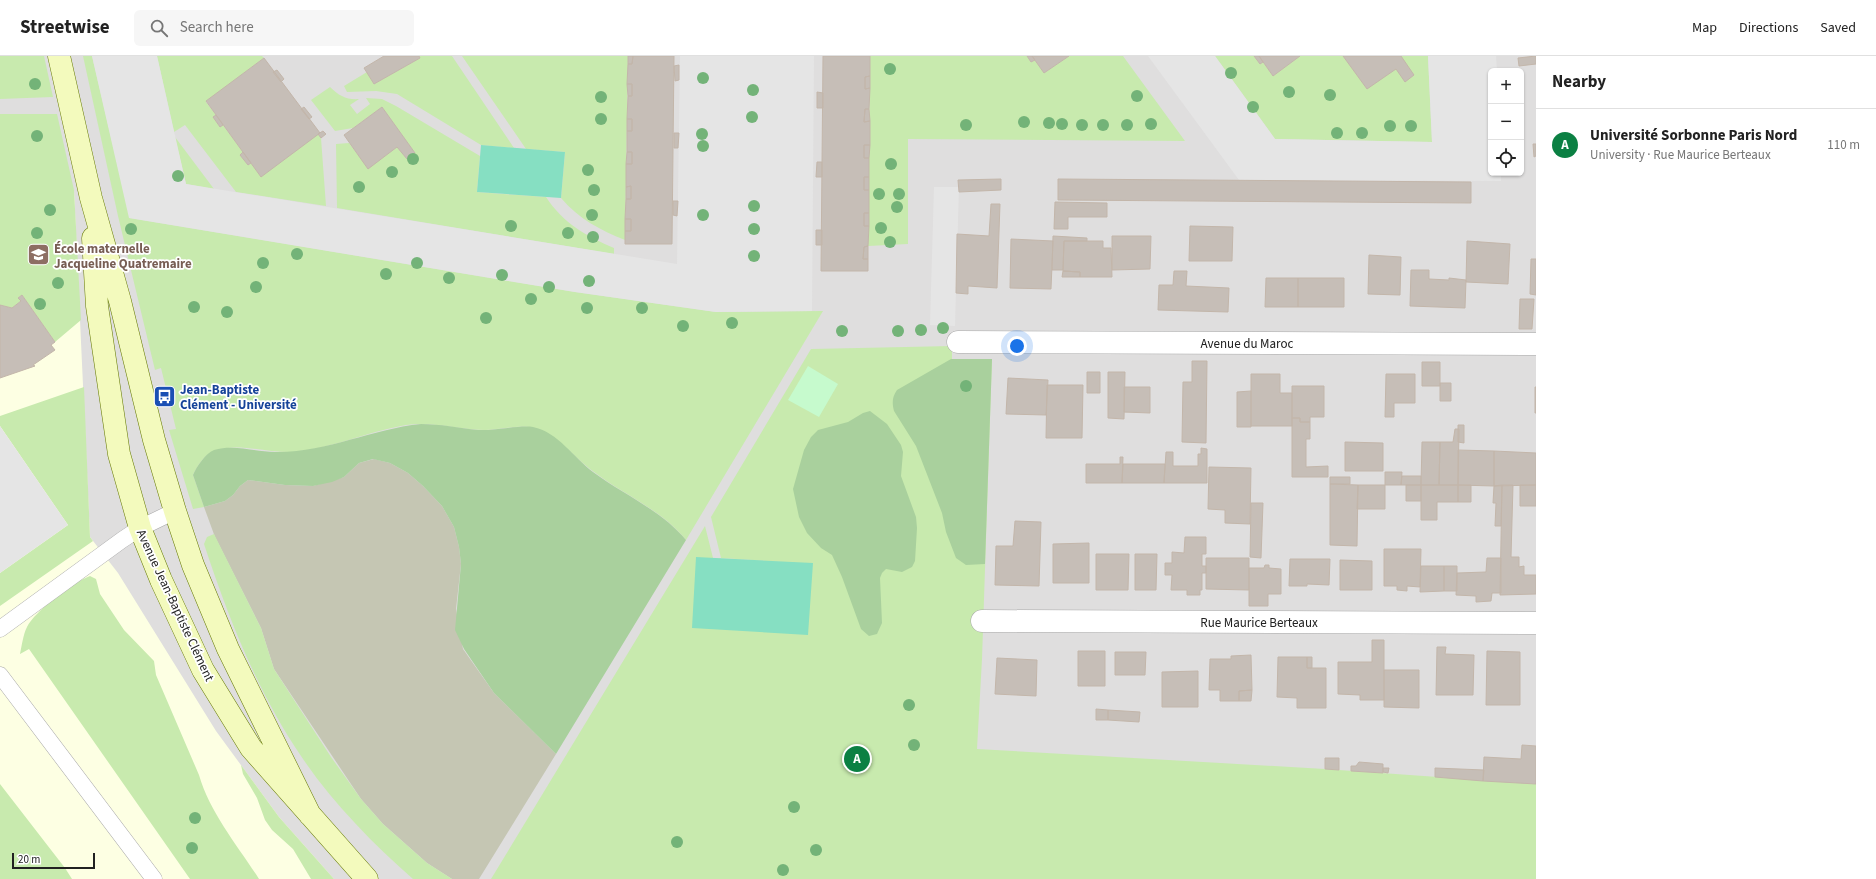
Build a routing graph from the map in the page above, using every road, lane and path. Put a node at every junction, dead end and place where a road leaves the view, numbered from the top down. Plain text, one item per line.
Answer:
1 (59, 56) edge
2 (91, 198) junction
3 (958, 342) dead end
4 (1536, 344) edge
5 (174, 511) junction
6 (140, 528) junction
7 (982, 621) dead end
8 (1536, 623) edge
9 (0, 629) edge
10 (0, 675) edge
11 (310, 816) junction
12 (366, 876) edge
13 (154, 879) edge

1 - 2 street, Avenue Jean-Baptiste Clément
2 - 5 street, Avenue Jean-Baptiste Clément
2 - 6 street, Avenue Jean-Baptiste Clément
3 - 4 street, Avenue du Maroc
5 - 6 lane
5 - 11 street, Avenue Jean-Baptiste Clément
6 - 9 lane
6 - 11 street, Avenue Jean-Baptiste Clément
7 - 8 street, Rue Maurice Berteaux
10 - 13 lane
11 - 12 street, Avenue Jean-Baptiste Clément

